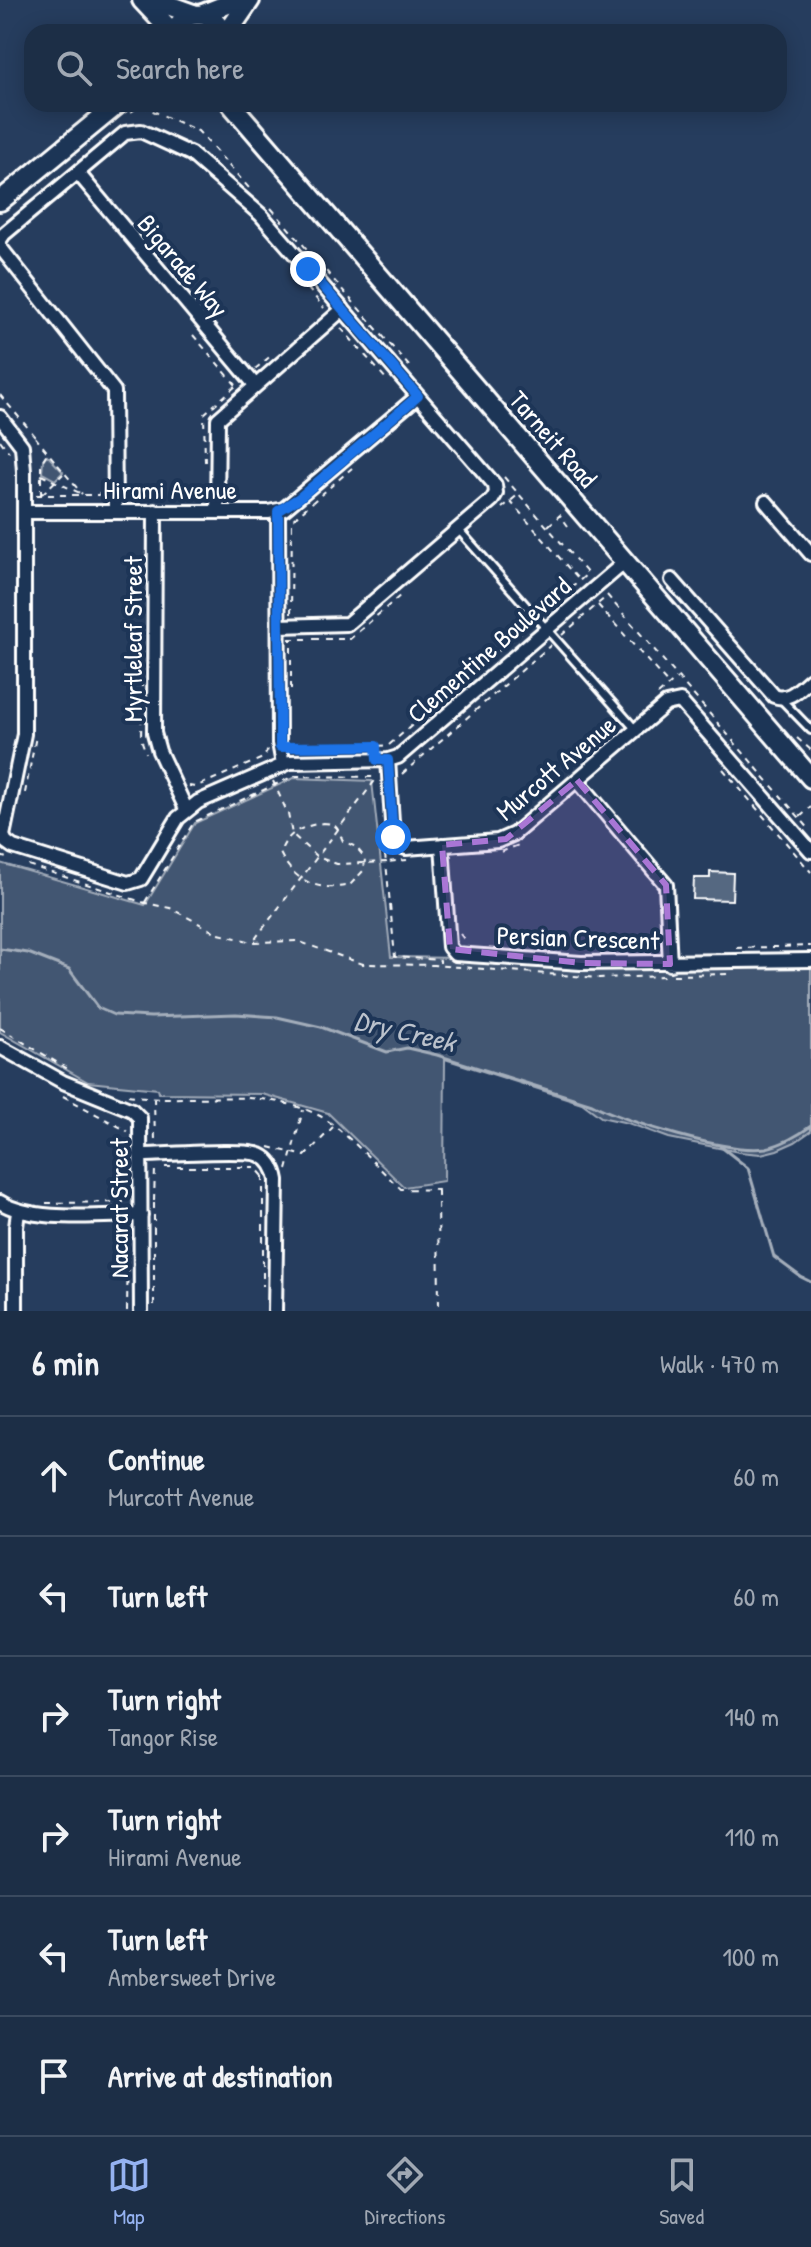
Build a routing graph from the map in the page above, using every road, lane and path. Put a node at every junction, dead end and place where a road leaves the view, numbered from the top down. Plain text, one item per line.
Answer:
1 (142, 0) edge
2 (154, 0) edge
3 (238, 0) edge
4 (250, 0) edge
5 (198, 14) junction
6 (165, 24) edge
7 (178, 24) edge
8 (218, 24) edge
9 (234, 24) edge
10 (108, 112) edge
11 (237, 112) edge
12 (243, 112) edge
13 (256, 135) junction
14 (78, 173) junction
15 (0, 201) edge
16 (0, 240) edge
17 (0, 247) edge
18 (343, 309) junction
19 (193, 335) dead end
20 (255, 385) junction
21 (237, 386) dead end
22 (418, 396) junction
23 (0, 417) edge
24 (35, 436) dead end
25 (48, 452) junction
26 (360, 461) dead end
27 (64, 472) junction
28 (41, 475) junction
29 (55, 481) junction
30 (115, 493) junction
31 (24, 495) junction
32 (41, 495) junction
33 (83, 495) junction
34 (510, 501) dead end
35 (766, 502) dead end
36 (155, 511) junction
37 (278, 511) junction
38 (24, 512) junction
39 (115, 512) junction
40 (217, 512) junction
41 (547, 526) dead end
42 (568, 526) dead end
43 (458, 529) junction
44 (811, 554) edge
45 (625, 562) junction
46 (588, 574) dead end
47 (672, 580) dead end
48 (579, 581) junction
49 (408, 588) dead end
50 (598, 604) dead end
51 (535, 619) junction
52 (283, 630) junction
53 (545, 631) junction
54 (142, 677) dead end
55 (811, 679) edge
56 (669, 685) dead end
57 (781, 699) junction
58 (636, 730) junction
59 (811, 730) edge
60 (280, 747) junction
61 (383, 760) junction
62 (151, 763) dead end
63 (283, 764) junction
64 (719, 764) dead end
65 (268, 770) junction
66 (378, 777) junction
67 (811, 778) edge
68 (577, 780) junction
69 (176, 787) junction
70 (379, 793) dead end
71 (811, 807) edge
72 (186, 809) junction
73 (4, 811) edge
74 (799, 817) dead end
75 (339, 828) junction
76 (292, 834) junction
77 (393, 837) junction
78 (526, 840) dead end
79 (442, 845) junction
80 (811, 851) edge
81 (493, 853) dead end
82 (0, 856) edge
83 (317, 857) junction
84 (14, 860) dead end
85 (416, 860) dead end
86 (386, 862) junction
87 (366, 863) junction
88 (29, 865) dead end
89 (811, 872) edge
90 (300, 879) junction
91 (145, 903) dead end
92 (253, 942) dead end
93 (811, 946) edge
94 (724, 949) dead end
95 (811, 960) edge
96 (670, 964) junction
97 (440, 966) dead end
98 (0, 1028) edge
99 (0, 1047) edge
100 (72, 1072) dead end
101 (121, 1093) dead end
102 (64, 1096) dead end
103 (154, 1097) junction
104 (128, 1132) dead end
105 (140, 1155) junction
106 (155, 1155) junction
107 (127, 1165) dead end
108 (263, 1176) dead end
109 (438, 1190) junction
110 (443, 1190) dead end
111 (0, 1202) edge
112 (44, 1203) dead end
113 (18, 1212) junction
114 (141, 1215) junction
115 (128, 1239) dead end
116 (263, 1296) dead end
117 (16, 1311) edge
118 (127, 1311) edge
119 (141, 1311) edge
120 (154, 1311) edge
121 (275, 1311) edge
122 (439, 1311) edge

1 - 6 street
2 - 5 street
3 - 5 street
4 - 9 street
5 - 7 street
5 - 8 street
10 - 15 street
11 - 13 street, Tarneit Road
12 - 13 street, Tarneit Road
13 - 45 street, Tarneit Road
14 - 16 street
14 - 18 street
14 - 20 street, Bigarade Way
17 - 30 street
18 - 20 street
18 - 22 street
19 - 21 path
20 - 40 street
22 - 37 street
22 - 43 street
23 - 31 street
24 - 25 path
25 - 27 path
25 - 28 path
26 - 52 path
27 - 29 path
27 - 33 path
28 - 29 path
28 - 32 path
29 - 32 path
29 - 33 path
30 - 33 path
30 - 39 street
31 - 32 path
31 - 38 street
32 - 33 path
34 - 48 path
35 - 44 street
36 - 39 street, Hirami Avenue
36 - 40 street, Hirami Avenue
36 - 69 street, Myrtleleaf Street
37 - 40 street, Hirami Avenue
37 - 52 street
38 - 39 street, Hirami Avenue
38 - 73 street
41 - 42 path
43 - 51 lane
43 - 52 street
45 - 53 street, Clementine Boulevard
45 - 67 street, Tarneit Road
46 - 48 path
47 - 57 street
48 - 51 path
49 - 52 path
50 - 56 path
51 - 53 lane
51 - 60 path
52 - 60 street
53 - 58 lane
53 - 61 street, Clementine Boulevard
54 - 62 path
55 - 57 street
57 - 59 lane
58 - 68 street, Murcott Avenue
58 - 80 street, Murcott Avenue
60 - 63 street
60 - 69 path
61 - 63 street
61 - 66 path
61 - 77 street
63 - 65 street
64 - 89 path
65 - 72 street
65 - 76 path
66 - 70 path
66 - 75 path
68 - 79 street, Murcott Avenue
68 - 96 street
69 - 72 street, Myrtleleaf Street
71 - 74 path
72 - 73 street
75 - 76 path
75 - 83 path
75 - 87 path
76 - 83 path
76 - 90 path
77 - 79 street, Murcott Avenue
77 - 86 path
78 - 81 path
79 - 96 street, Persian Crescent
82 - 84 path
83 - 87 path
83 - 90 path
85 - 86 path
86 - 87 path
86 - 97 path
87 - 90 path
88 - 91 path
90 - 92 path
93 - 94 path
95 - 96 street, Persian Crescent
98 - 100 path
99 - 105 street, Nacarat Street
101 - 103 path
102 - 104 path
103 - 106 path
103 - 109 path
105 - 106 street
105 - 114 street, Nacarat Street
106 - 120 path
106 - 121 street
107 - 112 path
108 - 116 path
109 - 110 path
109 - 122 path
111 - 113 street
113 - 114 street
113 - 117 street
114 - 119 street, Nacarat Street
115 - 118 path

